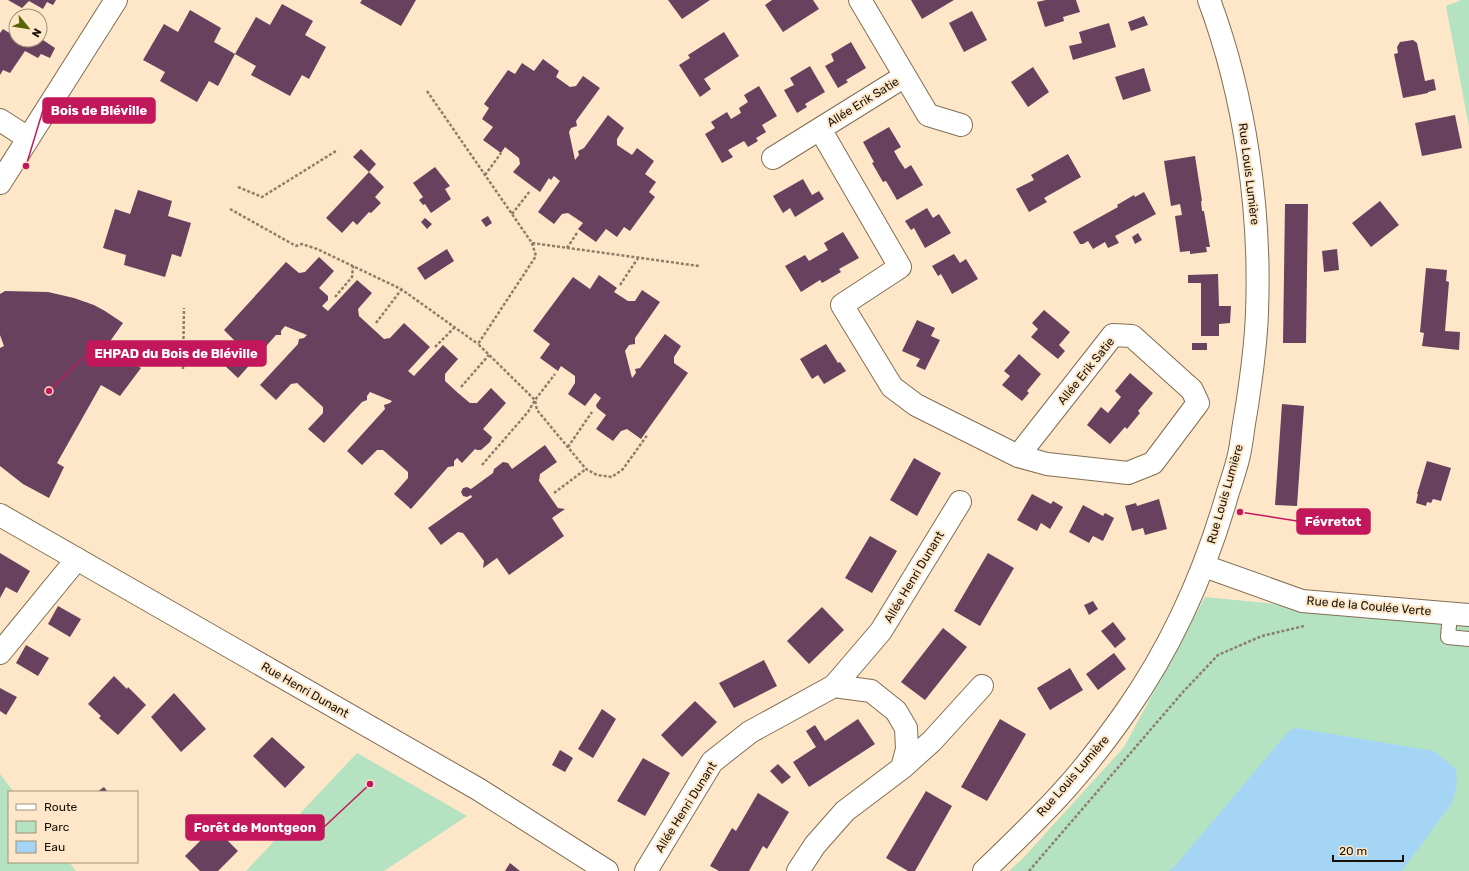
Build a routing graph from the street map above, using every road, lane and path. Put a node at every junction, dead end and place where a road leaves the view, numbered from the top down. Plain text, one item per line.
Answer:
1 (116, 0) edge
2 (860, 0) edge
3 (1209, 0) edge
4 (905, 76) junction
5 (427, 91) dead end
6 (0, 120) edge
7 (961, 125) dead end
8 (820, 129) junction
9 (28, 138) junction
10 (336, 151) dead end
11 (501, 152) dead end
12 (772, 158) dead end
13 (485, 175) junction
14 (0, 183) edge
15 (238, 187) dead end
16 (530, 191) dead end
17 (230, 209) dead end
18 (512, 214) junction
19 (577, 232) dead end
20 (532, 243) junction
21 (567, 248) junction
22 (638, 258) junction
23 (353, 266) junction
24 (699, 266) dead end
25 (620, 285) dead end
26 (401, 289) junction
27 (335, 297) dead end
28 (184, 308) dead end
29 (376, 323) dead end
30 (455, 327) junction
31 (478, 344) junction
32 (435, 347) dead end
33 (489, 355) junction
34 (183, 369) dead end
35 (555, 374) dead end
36 (461, 387) dead end
37 (535, 400) junction
38 (592, 412) dead end
39 (648, 434) dead end
40 (568, 447) junction
41 (1018, 456) junction
42 (482, 465) dead end
43 (586, 469) junction
44 (554, 493) dead end
45 (960, 502) dead end
46 (0, 515) edge
47 (77, 559) junction
48 (1204, 566) junction
49 (1459, 614) edge
50 (1311, 626) dead end
51 (1469, 639) edge
52 (0, 653) edge
53 (834, 686) junction
54 (982, 686) dead end
55 (902, 768) junction
56 (607, 871) edge
57 (646, 871) edge
58 (798, 871) edge
59 (984, 871) edge
60 (1029, 871) edge

1 - 9 street
2 - 4 street
3 - 48 street, Rue Louis Lumière
4 - 7 street
4 - 8 street, Allée Erik Satie
5 - 13 path
6 - 9 street
8 - 12 street, Allée Erik Satie
8 - 41 street, Allée Erik Satie
9 - 14 street
10 - 15 path
11 - 13 path
13 - 18 path
16 - 18 path
17 - 23 path
18 - 20 path
19 - 21 path
20 - 21 path
20 - 31 path
21 - 22 path
22 - 24 path
22 - 25 path
23 - 26 path
23 - 27 path
26 - 29 path
26 - 30 path
28 - 34 path
30 - 31 path
30 - 32 path
31 - 33 path
33 - 36 path
33 - 37 path
35 - 37 path
37 - 40 path
37 - 42 path
38 - 40 path
39 - 43 path
40 - 43 path
41 - 41 street, Allée Erik Satie
43 - 44 path
45 - 53 street, Allée Henri Dunant
46 - 47 street, Rue Henri Dunant
47 - 52 street
47 - 56 street, Rue Henri Dunant
48 - 49 street, Rue de la Coulée Verte
48 - 59 street, Rue Louis Lumière
49 - 51 lane
50 - 60 path
53 - 55 street
53 - 57 street, Allée Henri Dunant
54 - 55 street
55 - 58 street

